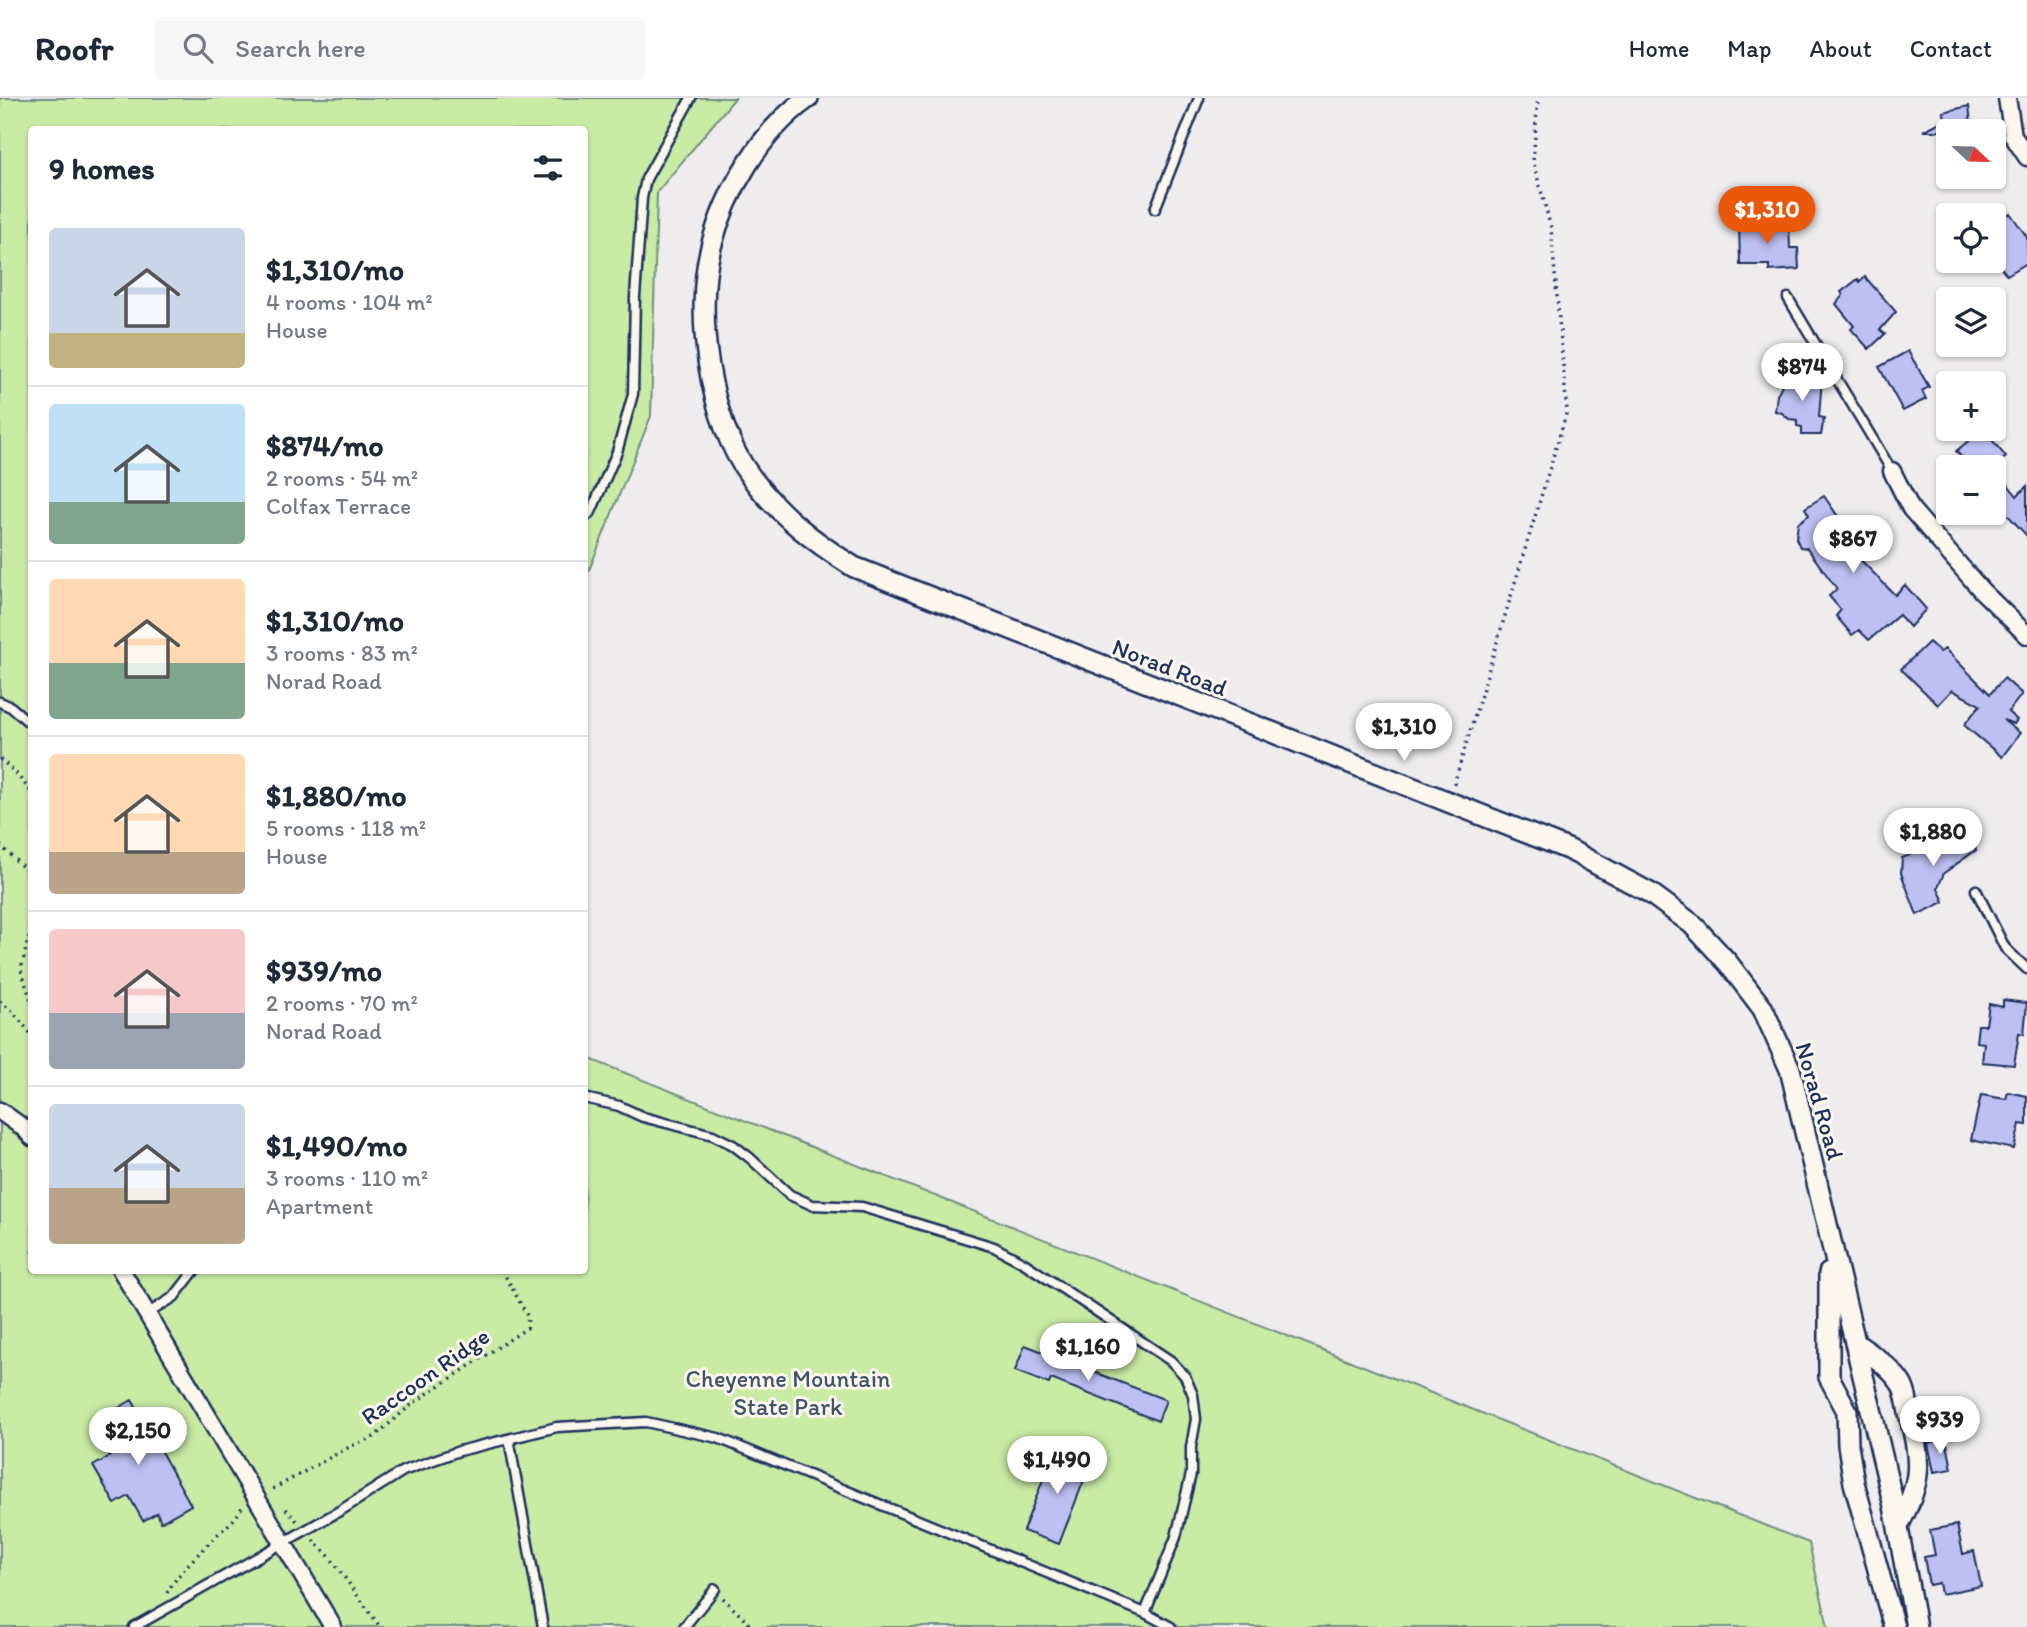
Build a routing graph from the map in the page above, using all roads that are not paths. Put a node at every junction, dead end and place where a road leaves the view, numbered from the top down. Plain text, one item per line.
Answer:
1 (691, 98) edge
2 (808, 98) edge
3 (1199, 98) edge
4 (2007, 98) edge
5 (2027, 158) edge
6 (1155, 209) dead end
7 (1788, 298) dead end
8 (1892, 471) joint
9 (588, 515) edge
10 (2027, 635) edge
11 (0, 702) edge
12 (28, 721) edge
13 (1976, 890) dead end
14 (2027, 969) edge
15 (588, 1099) edge
16 (0, 1111) edge
17 (28, 1132) edge
18 (1821, 1196) junction
19 (123, 1274) edge
20 (192, 1274) edge
21 (147, 1314) junction
22 (1856, 1343) junction
23 (509, 1439) junction
24 (1898, 1526) junction
25 (282, 1542) junction
26 (715, 1589) road end
27 (1145, 1613) junction
28 (134, 1627) edge
29 (333, 1627) edge
30 (543, 1627) edge
31 (684, 1627) edge
32 (1171, 1627) edge
33 (1894, 1627) edge
34 (1916, 1627) edge

1 - 9 lane
2 - 18 street, Norad Road
3 - 6 lane
4 - 5 street
7 - 8 lane
8 - 10 street
11 - 12 lane
13 - 14 lane
15 - 27 lane
16 - 17 street
18 - 22 street, Norad Road
18 - 33 street, Norad Road
19 - 21 street
20 - 21 lane
21 - 25 street
22 - 24 street, Norad Road
22 - 24 street
23 - 25 lane
23 - 27 lane
23 - 30 lane
24 - 34 street, Norad Road
25 - 28 lane
25 - 29 street
26 - 31 lane
27 - 32 lane

